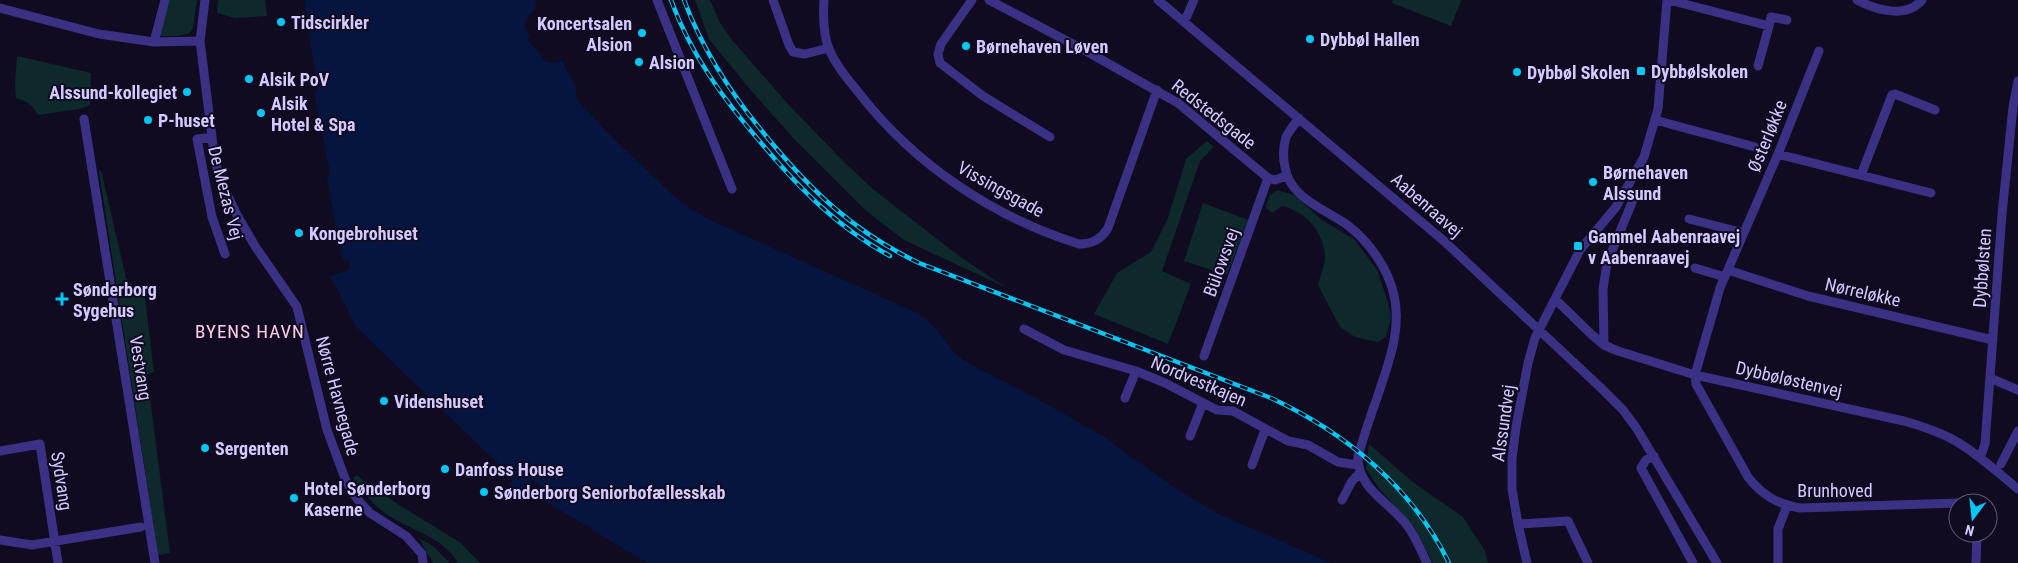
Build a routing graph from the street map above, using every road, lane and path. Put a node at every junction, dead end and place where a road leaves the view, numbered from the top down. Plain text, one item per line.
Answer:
1 (165, 0) edge
2 (206, 0) edge
3 (657, 0) edge
4 (773, 0) edge
5 (824, 0) edge
6 (972, 0) edge
7 (989, 0) edge
8 (1194, 0) edge
9 (1668, 0) edge
10 (1857, 0) edge
11 (1922, 0) edge
12 (1162, 1) edge
13 (0, 8) edge
14 (1787, 20) dead end
15 (1183, 21) junction
16 (1769, 26) junction
17 (154, 42) junction
18 (200, 42) junction
19 (829, 48) junction
20 (1819, 51) dead end
21 (1758, 66) dead end
22 (2018, 81) edge
23 (1157, 90) junction
24 (1935, 110) dead end
25 (1299, 118) junction
26 (84, 119) dead end
27 (1655, 120) junction
28 (212, 137) junction
29 (1050, 137) dead end
30 (1755, 147) dead end
31 (1778, 154) junction
32 (1286, 176) junction
33 (1861, 176) junction
34 (1268, 178) junction
35 (732, 189) dead end
36 (1626, 190) junction
37 (1931, 193) dead end
38 (1689, 219) dead end
39 (1744, 233) junction
40 (225, 254) dead end
41 (1695, 268) dead end
42 (1727, 273) junction
43 (1555, 299) junction
44 (1024, 329) dead end
45 (1540, 329) junction
46 (1993, 340) junction
47 (1604, 345) junction
48 (1204, 356) dead end
49 (1136, 371) junction
50 (1695, 375) junction
51 (1990, 378) junction
52 (2018, 390) edge
53 (1125, 398) dead end
54 (1203, 403) junction
55 (1265, 430) junction
56 (2018, 432) edge
57 (1190, 436) dead end
58 (0, 451) edge
59 (1654, 456) junction
60 (1980, 458) junction
61 (2001, 464) dead end
62 (1252, 465) dead end
63 (1359, 469) junction
64 (2018, 489) edge
65 (1342, 500) dead end
66 (1948, 503) edge
67 (1787, 506) junction
68 (1518, 524) junction
69 (141, 527) dead end
70 (0, 540) edge
71 (55, 541) junction
72 (1977, 543) edge
73 (58, 563) edge
74 (155, 563) edge
75 (424, 563) edge
76 (1427, 563) edge
77 (1528, 563) edge
78 (1588, 563) edge
79 (1693, 563) edge
80 (1717, 563) edge
81 (1778, 563) edge
82 (1976, 563) edge

1 - 17 street
2 - 18 street, Nørre Havnegade
3 - 35 street
4 - 19 street
5 - 19 street, Vissingsgade
6 - 29 street
7 - 23 street, Redstedsgade
8 - 15 street
9 - 16 street
9 - 27 street, Alssundvej
10 - 11 street
12 - 15 street, Aabenraavej
13 - 17 street
14 - 16 street
15 - 25 street, Aabenraavej
16 - 21 street
17 - 18 street
18 - 28 street, Nørre Havnegade
19 - 23 street, Vissingsgade
20 - 31 street, Østerløkke
22 - 46 street, Dybbølsten
23 - 34 street, Redstedsgade
24 - 33 street
25 - 32 street
25 - 45 street, Aabenraavej
26 - 74 street, Vestvang
27 - 30 street
27 - 36 street, Alssundvej
28 - 40 street, De Mezas Vej
28 - 75 street, Nørre Havnegade
31 - 33 street
31 - 39 street, Østerløkke
32 - 34 street
32 - 63 street
33 - 37 street
34 - 48 street, Bülowsvej
36 - 43 street, Alssundvej
36 - 47 street
38 - 39 street
39 - 42 street, Østerløkke
41 - 42 street
42 - 46 street, Nørreløkke
42 - 50 street, Østerløkke
43 - 45 street, Alssundvej
43 - 47 street, Dybbøløstenvej
44 - 49 street, Nordvestkajen
45 - 59 street, Aabenraavej
45 - 68 street, Alssundvej
46 - 51 street, Dybbølsten
47 - 50 street, Dybbøløstenvej
49 - 53 street
49 - 54 street, Nordvestkajen
50 - 60 street, Dybbøløstenvej
50 - 67 street, Brunhoved
51 - 52 street
51 - 60 street, Dybbølsten
54 - 55 street, Nordvestkajen
54 - 57 street
55 - 62 street
55 - 63 street, Nordvestkajen
56 - 61 street
58 - 71 street, Sydvang
59 - 79 street
59 - 80 street, Aabenraavej
60 - 64 street, Dybbøløstenvej
63 - 65 street
63 - 76 street
66 - 67 street, Brunhoved
67 - 81 street
68 - 77 street, Alssundvej
68 - 78 street
69 - 71 street
70 - 71 street
71 - 73 street, Sydvang
72 - 82 street

